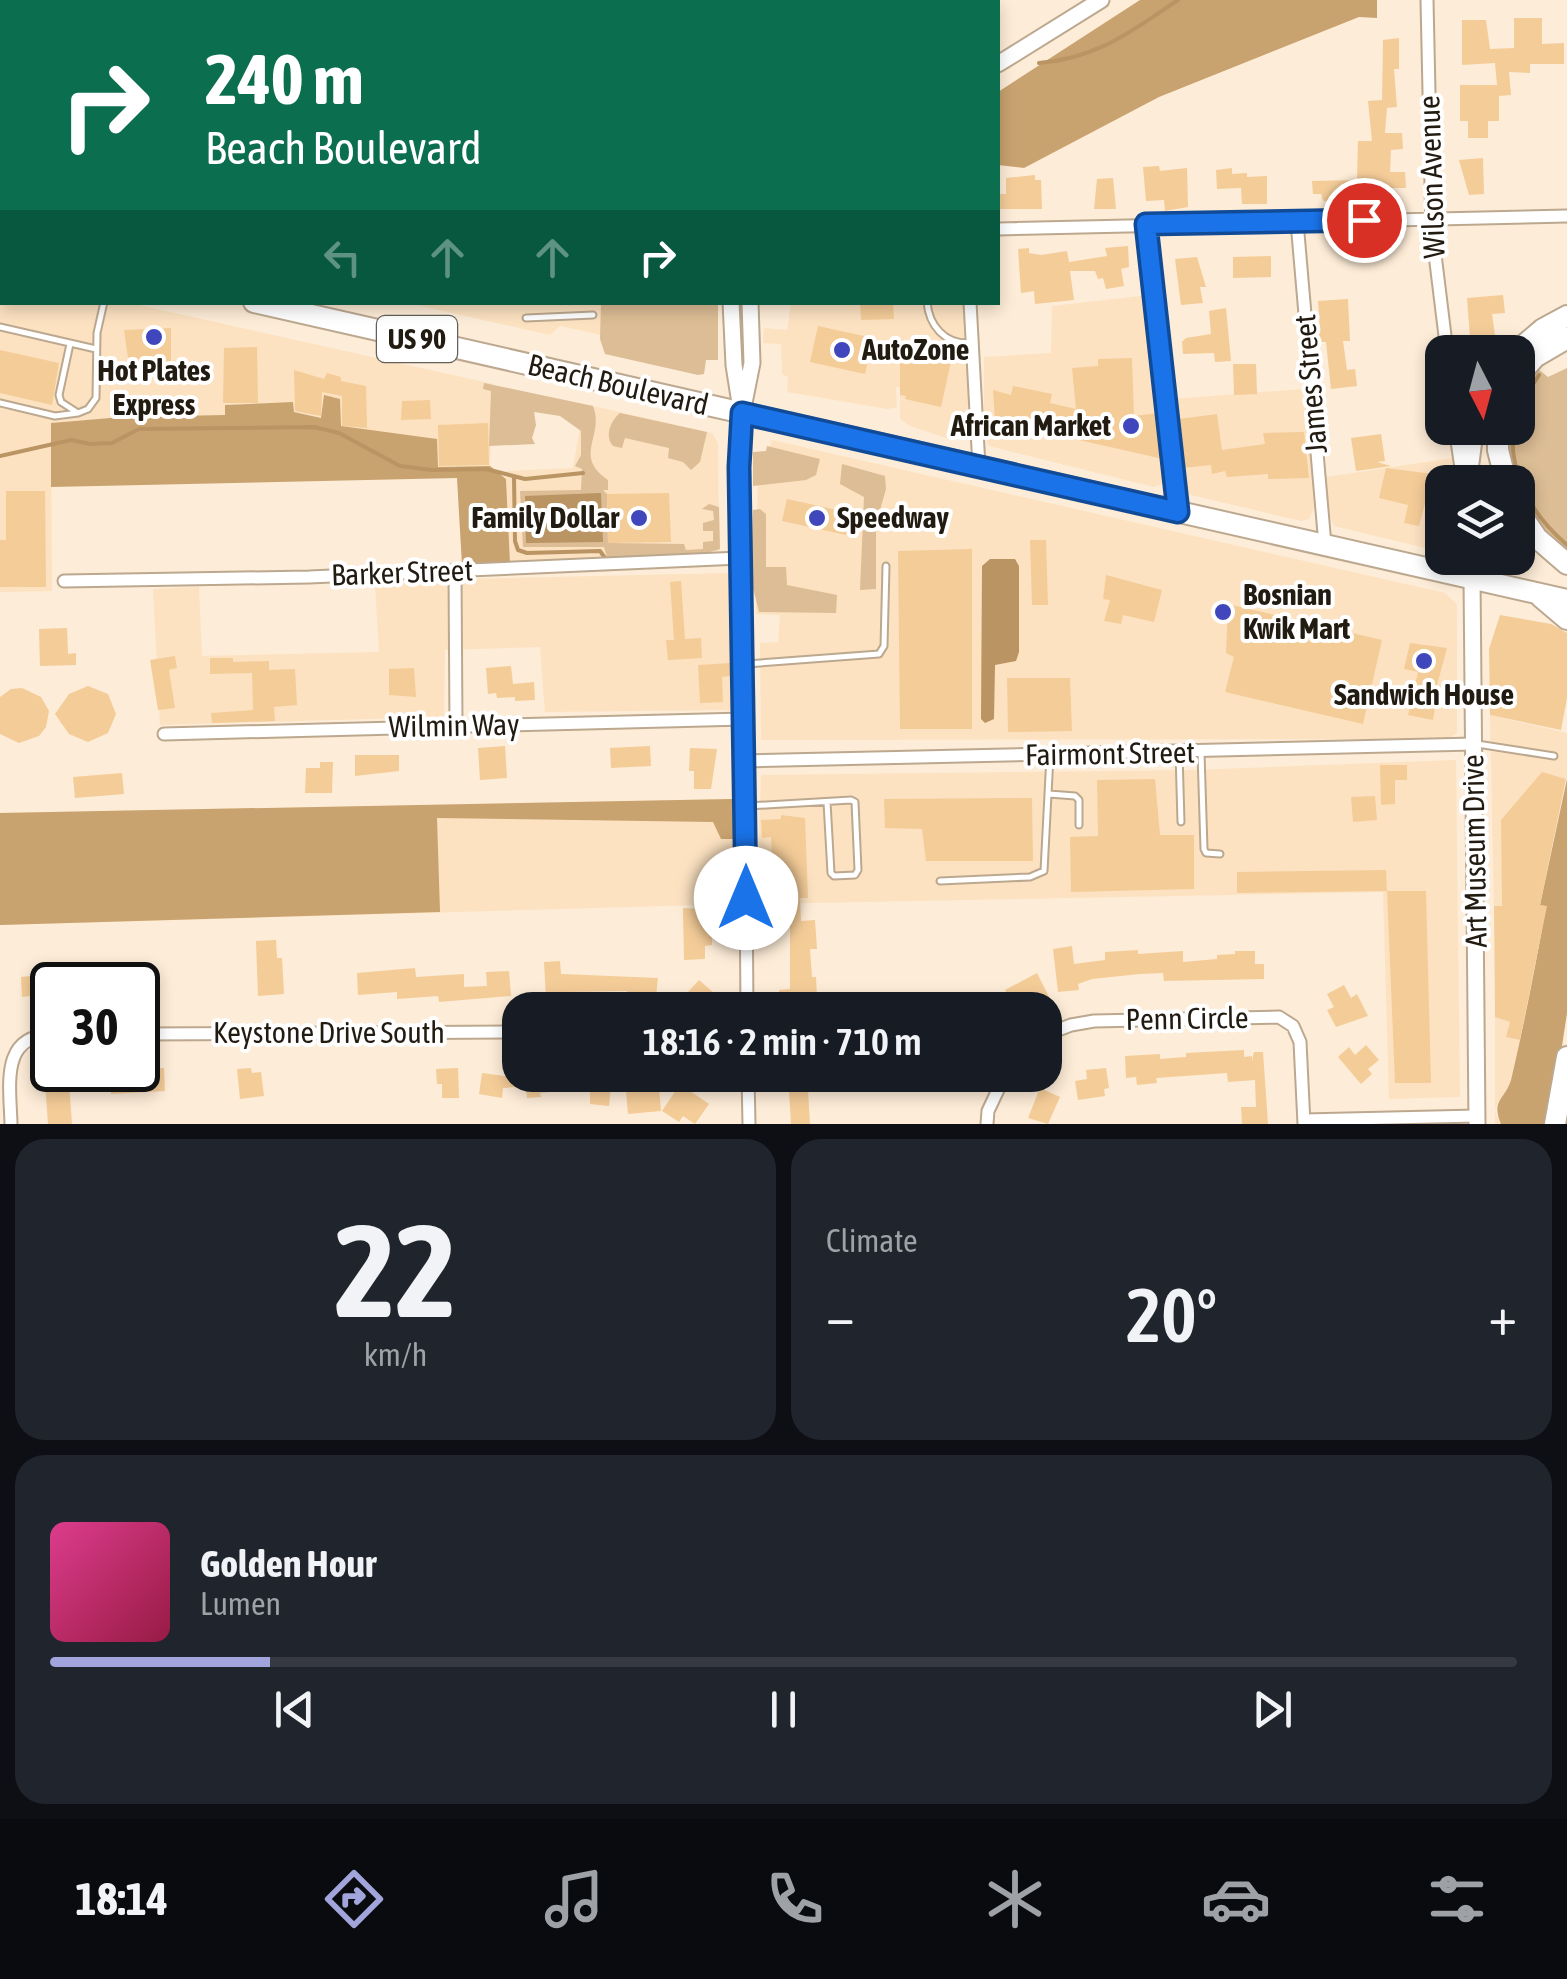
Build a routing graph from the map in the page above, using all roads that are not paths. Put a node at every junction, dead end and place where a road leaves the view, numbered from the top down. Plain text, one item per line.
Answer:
1 (1101, 0) edge
2 (1427, 0) edge
3 (1000, 63) edge
4 (1567, 216) edge
5 (1432, 218) junction
6 (1297, 222) junction
7 (1146, 224) junction
8 (1000, 229) edge
9 (104, 305) edge
10 (281, 305) edge
11 (731, 305) edge
12 (753, 305) edge
13 (928, 305) edge
14 (970, 305) edge
15 (326, 310) edge
16 (593, 315) dead end
17 (1567, 316) edge
18 (526, 318) dead end
19 (0, 327) edge
20 (1445, 335) edge
21 (1535, 336) edge
22 (1567, 338) edge
23 (972, 342) junction
24 (70, 344) junction
25 (96, 350) junction
26 (1535, 357) edge
27 (0, 403) edge
28 (78, 413) junction
29 (742, 413) junction
30 (979, 467) junction
31 (1178, 512) junction
32 (1535, 533) edge
33 (1325, 545) junction
34 (740, 558) junction
35 (1425, 561) edge
36 (1567, 564) edge
37 (886, 566) dead end
38 (455, 571) junction
39 (1471, 575) edge
40 (1490, 575) edge
41 (64, 581) dead end
42 (1535, 592) junction
43 (1567, 600) edge
44 (1567, 619) edge
45 (743, 664) junction
46 (744, 719) junction
47 (456, 726) junction
48 (164, 734) dead end
49 (1474, 744) junction
50 (1202, 752) junction
51 (1179, 753) junction
52 (1050, 756) junction
53 (1554, 756) dead end
54 (746, 761) junction
55 (1049, 794) junction
56 (827, 802) junction
57 (745, 806) junction
58 (1180, 822) dead end
59 (1079, 825) dead end
60 (1220, 854) dead end
61 (940, 881) dead end
62 (747, 992) edge
63 (1062, 1030) edge
64 (502, 1032) edge
65 (160, 1034) edge
66 (30, 1040) edge
67 (1567, 1056) edge
68 (748, 1092) edge
69 (997, 1092) edge
70 (1477, 1120) edge
71 (1304, 1122) edge
72 (11, 1124) edge
73 (749, 1124) edge
74 (988, 1124) edge
75 (1555, 1124) edge

1 - 3 street
2 - 5 street, Wilson Avenue
4 - 5 street
5 - 6 street
5 - 20 street, Wilson Avenue
6 - 7 street
6 - 33 street, James Street
7 - 8 street
7 - 31 street
9 - 25 lane
10 - 15 highway, Beach Boulevard / US 90
11 - 29 street
12 - 29 street
13 - 23 lane
14 - 23 street
15 - 29 highway, Beach Boulevard / US 90
16 - 18 lane
17 - 21 highway
19 - 24 lane
22 - 26 highway
23 - 30 street
24 - 25 lane
24 - 28 lane
25 - 28 lane
27 - 28 lane
29 - 30 highway, Beach Boulevard / US 90
29 - 34 street
30 - 31 highway, Beach Boulevard / US 90
31 - 33 highway, Beach Boulevard / US 90
32 - 36 highway
33 - 35 highway, Beach Boulevard / US 90
34 - 38 street, Barker Street
34 - 45 street
37 - 45 lane
38 - 41 street, Barker Street
38 - 47 street
39 - 49 street, Art Museum Drive
40 - 42 highway, Beach Boulevard / US 90
42 - 43 highway, Beach Boulevard / US 90
42 - 44 highway
45 - 46 street
46 - 47 street, Wilmin Way
46 - 54 street
47 - 48 street, Wilmin Way
49 - 50 street, Fairmont Street
49 - 53 lane
49 - 70 street, Art Museum Drive
50 - 51 street, Fairmont Street
50 - 60 lane
51 - 52 street, Fairmont Street
51 - 58 lane
52 - 54 street, Fairmont Street
52 - 55 lane
54 - 57 street
55 - 59 lane
55 - 61 lane
56 - 56 lane
56 - 57 lane
57 - 62 street
63 - 71 street, Penn Circle
64 - 65 street, Keystone Drive South
66 - 72 street
67 - 75 highway
68 - 73 street
69 - 74 street
70 - 71 street

